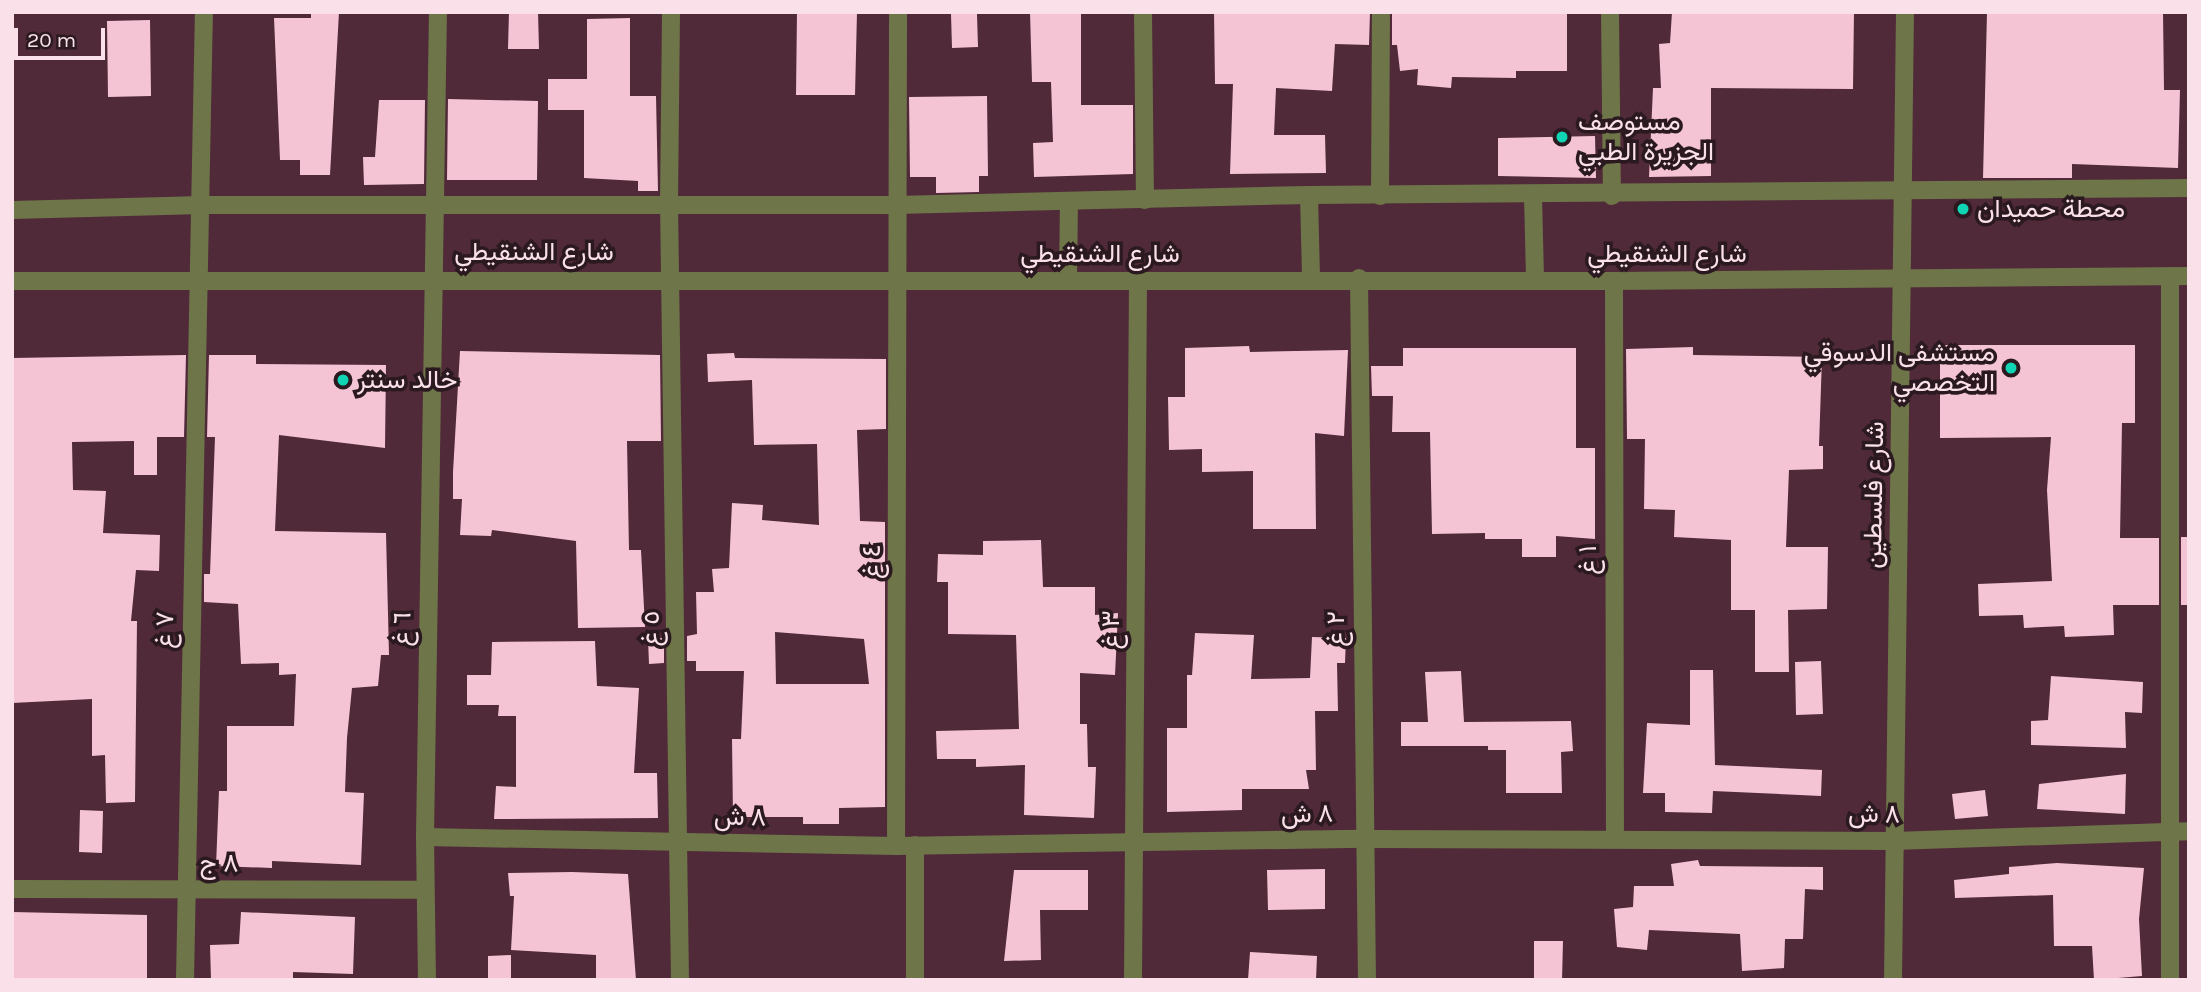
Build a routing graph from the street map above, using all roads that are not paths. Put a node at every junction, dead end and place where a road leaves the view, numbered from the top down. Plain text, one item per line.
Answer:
1 (204, 12) edge
2 (438, 12) edge
3 (671, 12) edge
4 (898, 12) edge
5 (1143, 12) edge
6 (1381, 12) edge
7 (1610, 12) edge
8 (1905, 12) edge
9 (2189, 188) edge
10 (1904, 192) junction
11 (1309, 195) junction
12 (1380, 196) junction
13 (1533, 196) junction
14 (1612, 196) junction
15 (1145, 200) junction
16 (669, 203) junction
17 (1069, 203) junction
18 (437, 204) junction
19 (203, 205) junction
20 (897, 205) junction
21 (12, 210) edge
22 (2180, 276) edge
23 (433, 278) junction
24 (673, 278) junction
25 (1359, 278) junction
26 (1311, 279) junction
27 (1904, 279) junction
28 (900, 280) junction
29 (1138, 280) junction
30 (1535, 280) junction
31 (12, 281) edge
32 (198, 281) junction
33 (1068, 281) junction
34 (1614, 281) junction
35 (2170, 831) junction
36 (2189, 831) edge
37 (425, 837) junction
38 (1363, 839) junction
39 (1615, 839) junction
40 (1893, 841) junction
41 (1137, 842) junction
42 (680, 843) junction
43 (915, 845) junction
44 (896, 846) junction
45 (12, 889) edge
46 (185, 889) junction
47 (425, 890) junction
48 (185, 980) edge
49 (427, 980) edge
50 (680, 980) edge
51 (915, 980) edge
52 (1133, 980) edge
53 (1367, 980) edge
54 (1893, 980) edge
55 (2170, 980) edge

1 - 19 street, ٧ غ
2 - 18 street, ٦ غ
3 - 16 street, ٥ غ
4 - 20 street, ٤ غ
5 - 15 street
6 - 12 street
7 - 14 street
8 - 10 street, شارع فلسطين
9 - 10 street
10 - 14 street
10 - 27 street, شارع فلسطين
11 - 12 street
11 - 15 street
11 - 26 street
12 - 13 street
13 - 14 street
13 - 30 street
15 - 17 street
16 - 18 street
16 - 20 street
16 - 24 street, ٥ غ
17 - 20 street
17 - 33 street
18 - 19 street
18 - 23 street, ٦ غ
19 - 21 street
19 - 32 street, ٧ غ
20 - 28 street, ٤ غ
22 - 27 street, شارع الشنقيطي
22 - 35 street
23 - 24 street, شارع الشنقيطي
23 - 32 street, شارع الشنقيطي
23 - 37 street, ٦ غ
24 - 28 street, شارع الشنقيطي
24 - 42 street, ٥ غ
25 - 26 street, شارع الشنقيطي
25 - 30 street, شارع الشنقيطي
25 - 38 street, ٢ غ
26 - 29 street, شارع الشنقيطي
27 - 34 street, شارع الشنقيطي
27 - 40 street, شارع فلسطين
28 - 33 street, شارع الشنقيطي
28 - 44 street, ٤ غ
29 - 33 street, شارع الشنقيطي
29 - 41 street, ٣ غ
30 - 34 street, شارع الشنقيطي
31 - 32 street, شارع الشنقيطي
32 - 46 street, ٧ غ
34 - 39 street, ١ غ
35 - 36 street, ٨ ش
35 - 40 street, ٨ ش
35 - 55 street
37 - 42 street, ٨ ش
37 - 47 street, ٦ غ
38 - 39 street, ٨ ش
38 - 41 street, ٨ ش
38 - 53 street, ٢ غ
39 - 40 street, ٨ ش
40 - 54 street, شارع فلسطين
41 - 43 street, ٨ ش
41 - 52 street, ٣ غ
42 - 44 street, ٨ ش
42 - 50 street, ٥ غ
43 - 44 street, ٨ ش
43 - 51 street
45 - 46 street, ٨ ج
46 - 47 street, ٨ ج
46 - 48 street, ٧ غ
47 - 49 street, ٦ غ

